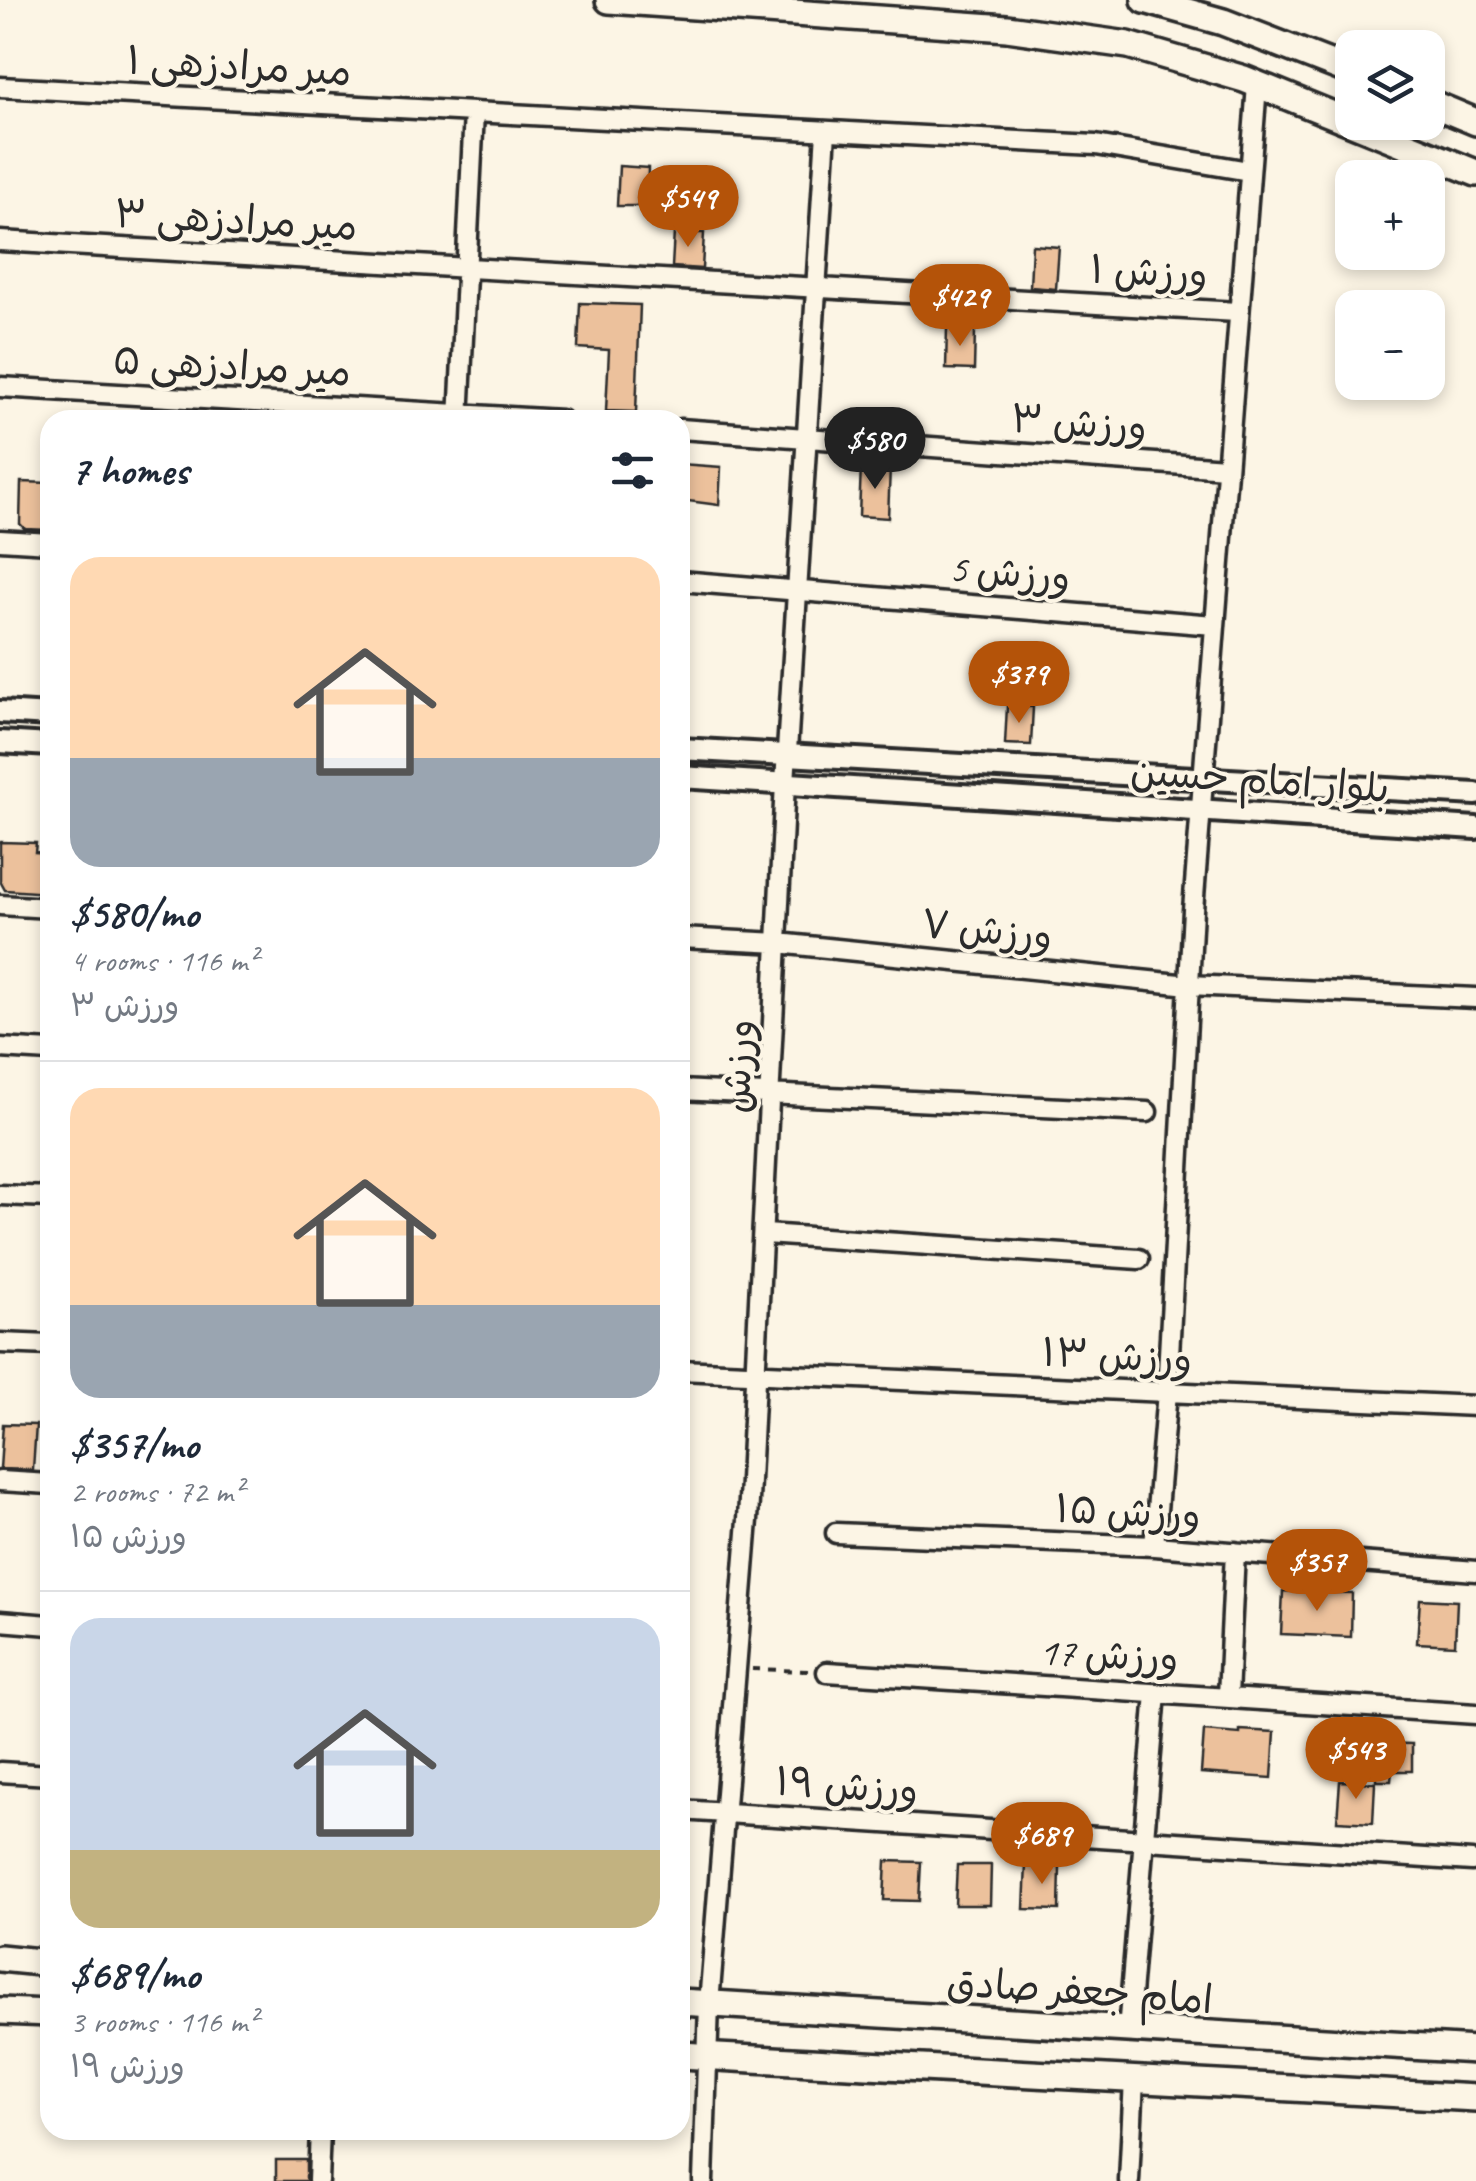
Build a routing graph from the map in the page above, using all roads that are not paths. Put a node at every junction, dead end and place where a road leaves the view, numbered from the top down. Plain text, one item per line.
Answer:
1 (609, 0) edge
2 (1145, 0) edge
3 (1335, 65) edge
4 (1257, 84) junction
5 (0, 88) edge
6 (1445, 109) edge
7 (474, 112) junction
8 (1476, 122) edge
9 (826, 131) junction
10 (1249, 172) junction
11 (1476, 173) edge
12 (0, 241) edge
13 (468, 267) junction
14 (817, 287) junction
15 (1237, 312) junction
16 (0, 387) edge
17 (365, 410) edge
18 (460, 410) edge
19 (690, 429) edge
20 (808, 438) junction
21 (1226, 468) junction
22 (0, 540) edge
23 (40, 542) edge
24 (690, 582) edge
25 (799, 588) junction
26 (1214, 625) junction
27 (0, 712) edge
28 (40, 714) edge
29 (0, 742) edge
30 (40, 744) edge
31 (690, 750) edge
32 (787, 756) junction
33 (690, 778) edge
34 (1203, 780) junction
35 (786, 783) junction
36 (1476, 794) edge
37 (1201, 810) junction
38 (1476, 828) edge
39 (0, 905) edge
40 (40, 907) edge
41 (690, 938) edge
42 (778, 942) junction
43 (1189, 985) junction
44 (1476, 998) edge
45 (0, 1048) edge
46 (40, 1050) edge
47 (690, 1091) edge
48 (770, 1096) junction
49 (1147, 1112) dead end
50 (0, 1195) edge
51 (40, 1197) edge
52 (765, 1234) junction
53 (1139, 1258) dead end
54 (0, 1343) edge
55 (40, 1344) edge
56 (690, 1371) edge
57 (754, 1374) junction
58 (1168, 1392) junction
59 (1476, 1406) edge
60 (0, 1481) edge
61 (40, 1483) edge
62 (836, 1533) dead end
63 (1154, 1546) junction
64 (1235, 1552) junction
65 (1476, 1571) edge
66 (0, 1621) edge
67 (40, 1623) edge
68 (828, 1672) road end
69 (1156, 1693) junction
70 (1228, 1696) junction
71 (1476, 1714) edge
72 (0, 1772) edge
73 (40, 1774) edge
74 (690, 1810) edge
75 (725, 1812) junction
76 (1144, 1841) junction
77 (1472, 1862) dead end
78 (0, 1958) edge
79 (40, 1961) edge
80 (690, 2003) edge
81 (709, 2004) junction
82 (0, 2011) edge
83 (40, 2013) edge
84 (1128, 2032) junction
85 (1476, 2050) edge
86 (690, 2056) edge
87 (706, 2057) junction
88 (1134, 2080) junction
89 (1476, 2098) edge
90 (320, 2140) edge
91 (318, 2181) edge
92 (703, 2181) edge
93 (1129, 2181) edge

1 - 4 main road
2 - 3 main road
4 - 10 street
4 - 11 main road
5 - 7 street, میر مرادزهی ۱
6 - 8 main road
7 - 9 street, میر مرادزهی ۱
7 - 13 street
9 - 10 street, میر مرادزهی ۱
9 - 14 street, ورزش
10 - 15 street
12 - 13 street, میر مرادزهی ۳
13 - 14 street, میر مرادزهی ۳
13 - 18 street
14 - 15 street, ورزش ۱
14 - 20 street, ورزش
15 - 21 street
16 - 17 street, میر مرادزهی ۵
19 - 20 street, ورزش ۳
20 - 21 street, ورزش ۳
20 - 25 street, ورزش
21 - 26 street
22 - 23 street
24 - 25 street, ورزش 5
25 - 26 street, ورزش 5
25 - 32 street, ورزش
26 - 34 street
27 - 28 street
29 - 30 street
31 - 32 street, بلوار امام حسین
32 - 34 street, بلوار امام حسین
32 - 35 street, ورزش
33 - 35 street, بلوار امام حسین
34 - 36 street, بلوار امام حسین
34 - 37 street
35 - 37 street, بلوار امام حسین
35 - 42 street, ورزش
37 - 38 street, بلوار امام حسین
37 - 43 street
39 - 40 street
41 - 42 street, ورزش ۷
42 - 43 street, ورزش ۷
42 - 48 street, ورزش
43 - 44 street, ورزش ۷
43 - 58 street
45 - 46 street
47 - 48 street
48 - 49 street
48 - 52 street, ورزش
50 - 51 street
52 - 53 street
52 - 57 street, ورزش
54 - 55 street
56 - 57 street, ورزش ۱۳
57 - 58 street, ورزش ۱۳
57 - 75 street, ورزش
58 - 59 street, ورزش ۱۳
58 - 63 street
60 - 61 street
62 - 63 street, ورزش ۱۵
63 - 64 street, ورزش ۱۵
64 - 65 street, ورزش ۱۵
64 - 70 street
66 - 67 street
68 - 69 street, ورزش 17
69 - 70 street, ورزش 17
69 - 76 street
70 - 71 street, ورزش 17
72 - 73 street
74 - 75 street, ورزش ۱۹
75 - 76 street, ورزش ۱۹
75 - 81 street, ورزش
76 - 77 street, ورزش ۱۹
76 - 84 street
78 - 79 main road
80 - 81 main road, امام جعفر صادق
81 - 84 main road, امام جعفر صادق
81 - 87 street, ورزش
82 - 83 main road
84 - 85 main road, امام جعفر صادق
86 - 87 main road
87 - 88 main road
87 - 92 street
88 - 89 main road
88 - 93 street
90 - 91 street

